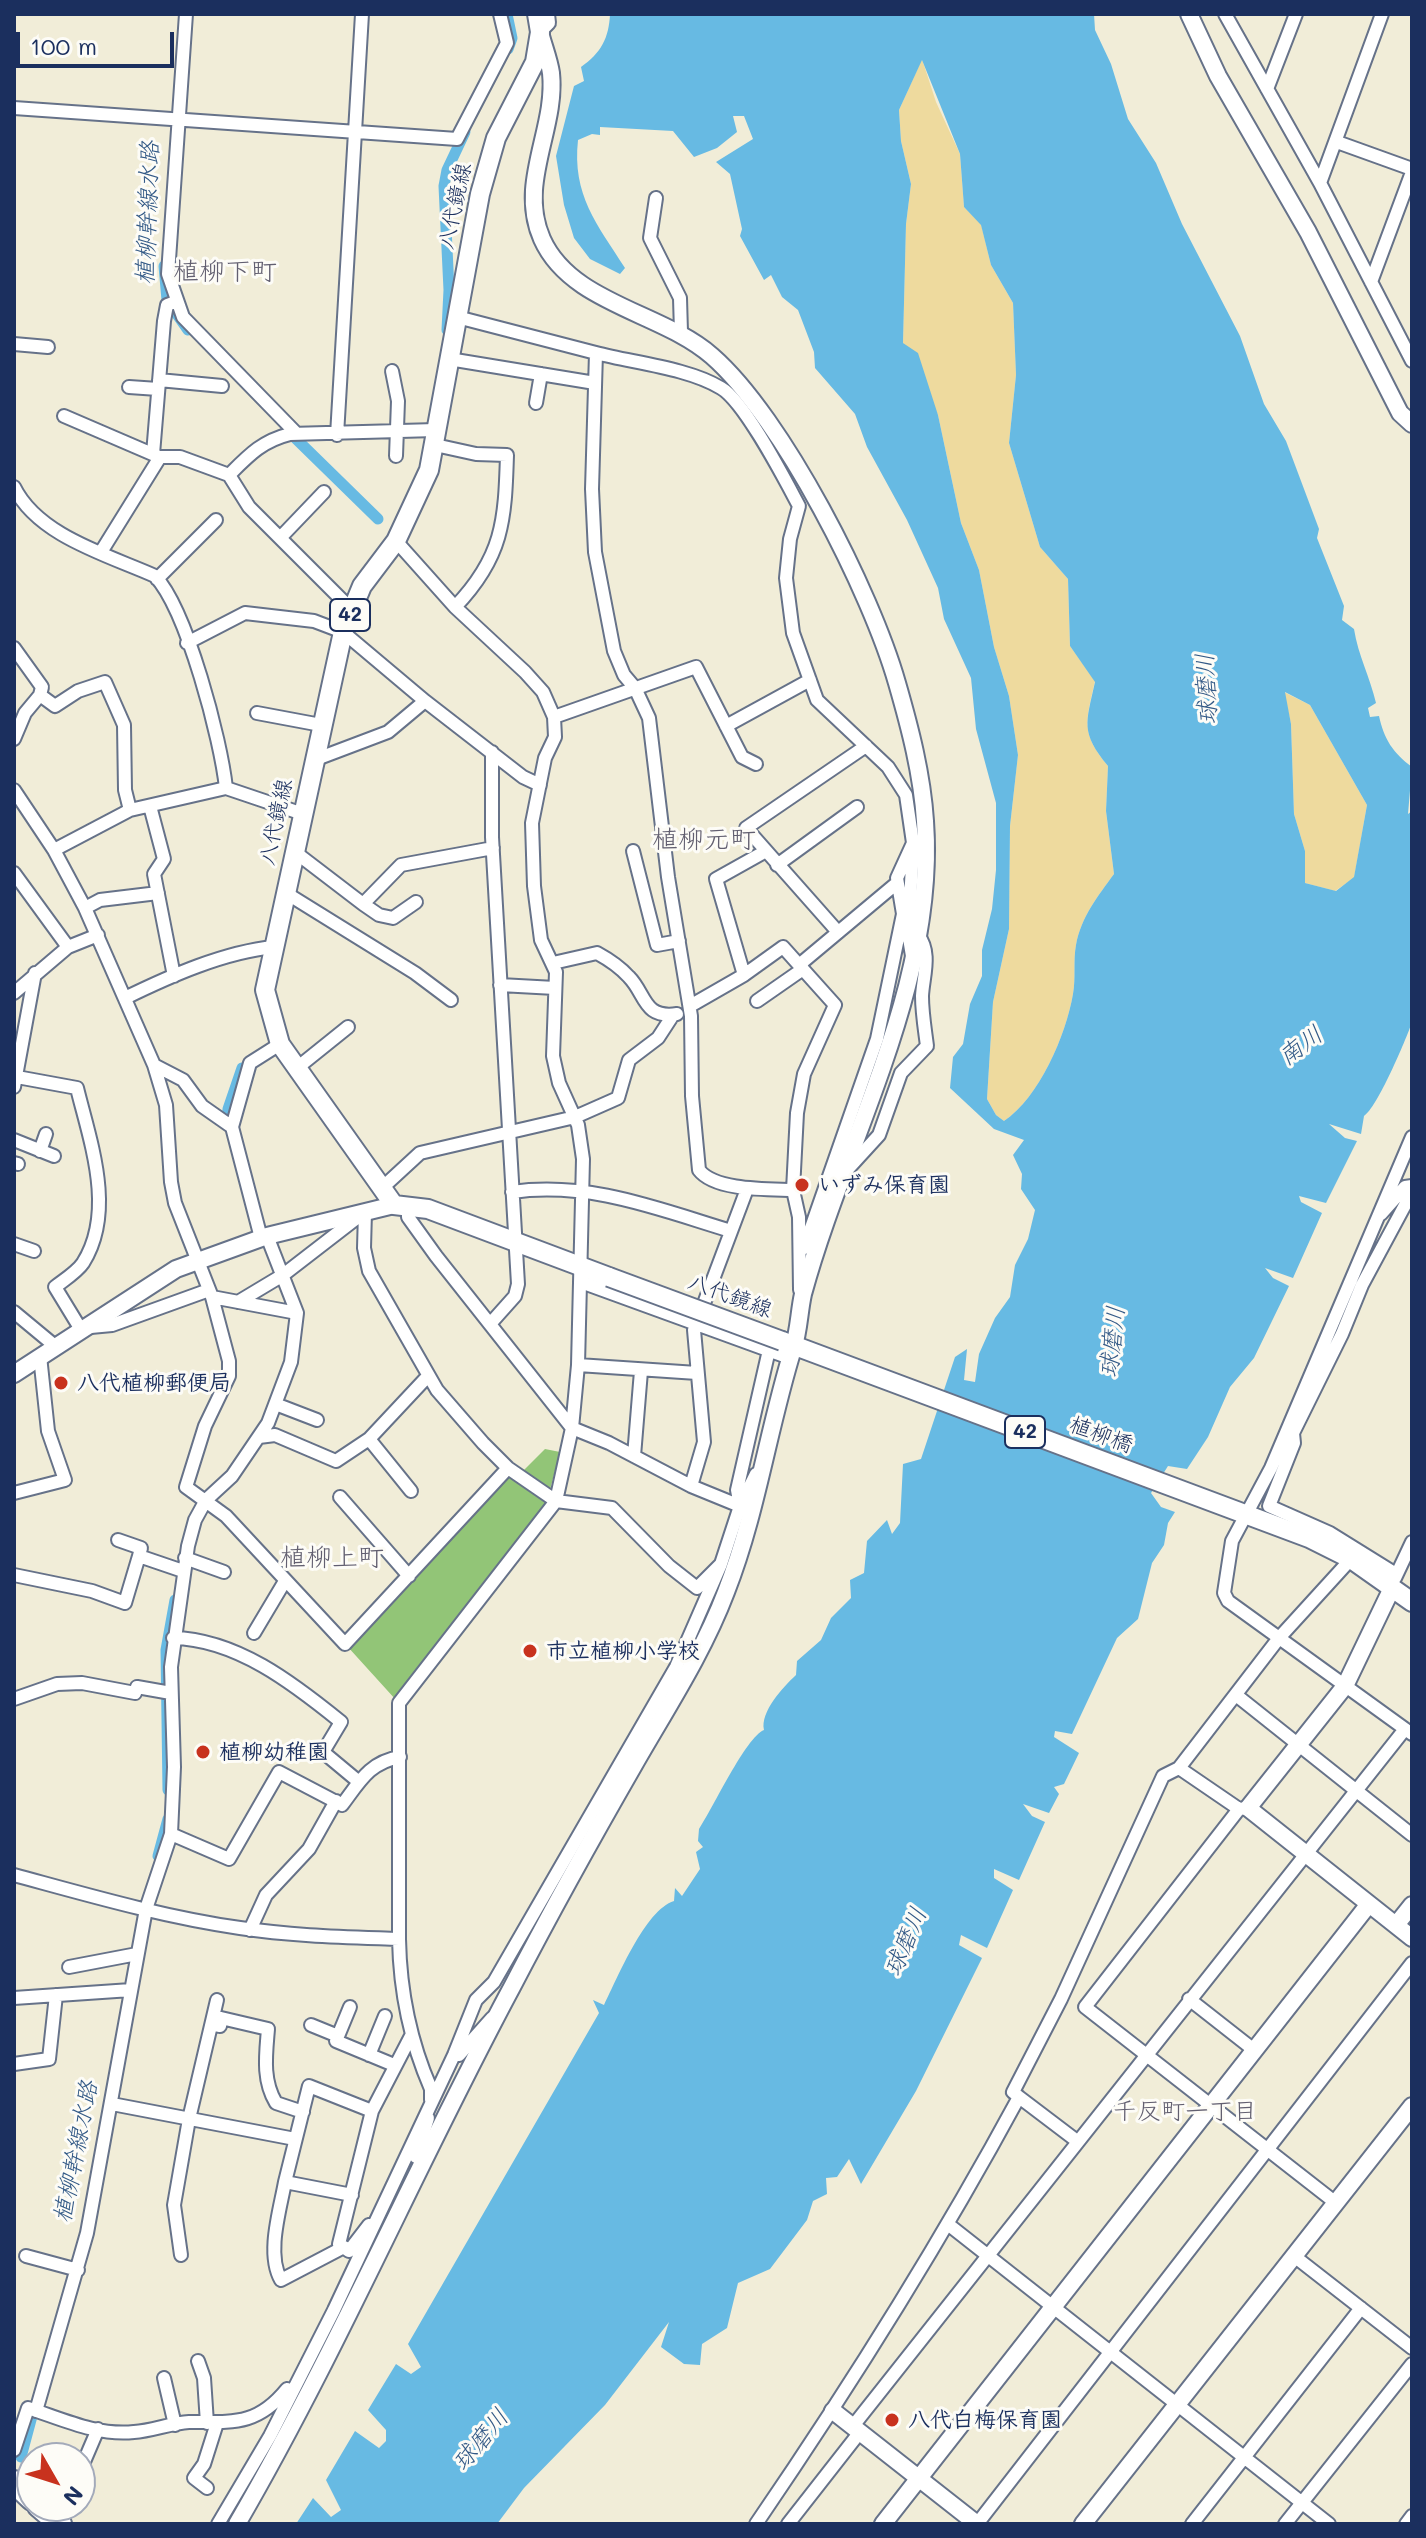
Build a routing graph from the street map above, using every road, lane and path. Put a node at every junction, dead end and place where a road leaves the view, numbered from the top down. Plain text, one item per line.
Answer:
1 (186, 14) edge
2 (362, 14) edge
3 (500, 14) edge
4 (548, 14) edge
5 (1189, 14) edge
6 (1225, 14) edge
7 (1296, 14) edge
8 (1382, 14) edge
9 (539, 23) edge
10 (1267, 89) junction
11 (14, 108) edge
12 (176, 119) junction
13 (355, 132) junction
14 (1337, 142) junction
15 (1412, 170) edge
16 (1320, 183) junction
17 (656, 198) dead end
18 (1371, 282) junction
19 (171, 304) junction
20 (457, 317) junction
21 (681, 332) junction
22 (14, 344) edge
23 (48, 347) dead end
24 (596, 353) junction
25 (449, 359) junction
26 (1412, 361) edge
27 (392, 371) dead end
28 (541, 374) junction
29 (595, 383) junction
30 (159, 384) junction
31 (222, 386) dead end
32 (129, 387) dead end
33 (723, 388) junction
34 (536, 403) dead end
35 (64, 416) dead end
36 (1412, 424) edge
37 (771, 425) junction
38 (397, 432) junction
39 (297, 434) junction
40 (337, 435) junction
41 (435, 437) junction
42 (156, 455) junction
43 (396, 456) dead end
44 (229, 475) junction
45 (14, 487) edge
46 (324, 492) dead end
47 (216, 520) dead end
48 (280, 538) junction
49 (396, 541) junction
50 (101, 552) junction
51 (157, 579) junction
52 (455, 607) junction
53 (352, 610) junction
54 (343, 632) junction
55 (187, 643) junction
56 (14, 648) edge
57 (810, 680) junction
58 (635, 688) junction
59 (40, 695) junction
60 (425, 701) junction
61 (257, 713) dead end
62 (554, 717) junction
63 (321, 725) junction
64 (726, 726) junction
65 (14, 739) edge
66 (866, 746) junction
67 (492, 752) junction
68 (314, 760) junction
69 (756, 764) dead end
70 (540, 785) junction
71 (226, 788) junction
72 (14, 790) edge
73 (150, 806) junction
74 (857, 807) dead end
75 (130, 810) junction
76 (303, 814) junction
77 (913, 843) junction
78 (493, 848) junction
79 (54, 850) junction
80 (633, 851) dead end
81 (766, 851) junction
82 (295, 852) junction
83 (777, 865) junction
84 (14, 873) edge
85 (897, 883) junction
86 (158, 893) junction
87 (286, 893) junction
88 (416, 902) dead end
89 (363, 904) junction
90 (85, 908) junction
91 (903, 914) junction
92 (838, 932) junction
93 (913, 934) junction
94 (98, 935) junction
95 (679, 941) junction
96 (68, 947) junction
97 (274, 947) junction
98 (553, 963) junction
99 (801, 967) junction
100 (35, 973) junction
101 (744, 975) junction
102 (174, 976) junction
103 (500, 985) junction
104 (555, 988) junction
105 (14, 993) edge
106 (125, 998) junction
107 (451, 1000) dead end
108 (757, 1001) dead end
109 (690, 1008) junction
110 (673, 1015) junction
111 (348, 1027) dead end
112 (280, 1044) junction
113 (154, 1065) junction
114 (297, 1068) junction
115 (15, 1082) edge
116 (575, 1117) junction
117 (232, 1127) junction
118 (46, 1134) dead end
119 (507, 1136) junction
120 (1412, 1137) edge
121 (14, 1140) edge
122 (40, 1151) junction
123 (54, 1156) dead end
124 (846, 1170) junction
125 (1412, 1186) edge
126 (382, 1188) junction
127 (747, 1189) junction
128 (583, 1190) junction
129 (793, 1190) junction
130 (512, 1192) junction
131 (1412, 1192) edge
132 (401, 1205) junction
133 (365, 1212) junction
134 (1382, 1212) junction
135 (731, 1231) junction
136 (264, 1237) junction
137 (517, 1241) junction
138 (14, 1244) edge
139 (34, 1251) dead end
140 (801, 1256) junction
141 (1376, 1259) junction
142 (197, 1262) junction
143 (581, 1273) junction
144 (283, 1275) junction
145 (211, 1294) junction
146 (803, 1296) junction
147 (238, 1302) junction
148 (14, 1312) edge
149 (297, 1313) junction
150 (697, 1323) junction
151 (490, 1324) junction
152 (80, 1328) junction
153 (55, 1346) junction
154 (788, 1349) junction
155 (40, 1356) junction
156 (578, 1365) junction
157 (641, 1371) junction
158 (697, 1373) junction
159 (14, 1374) edge
160 (428, 1376) junction
161 (278, 1405) junction
162 (317, 1420) dead end
163 (572, 1428) junction
164 (259, 1437) junction
165 (369, 1439) junction
166 (634, 1456) junction
167 (765, 1458) junction
168 (508, 1468) junction
169 (691, 1486) junction
170 (411, 1491) dead end
171 (14, 1493) edge
172 (340, 1497) dead end
173 (206, 1500) junction
174 (556, 1501) junction
175 (740, 1506) junction
176 (1245, 1514) junction
177 (118, 1540) dead end
178 (1412, 1542) edge
179 (139, 1556) junction
180 (1351, 1559) junction
181 (721, 1564) junction
182 (184, 1565) junction
183 (224, 1572) dead end
184 (14, 1575) edge
185 (409, 1576) junction
186 (285, 1581) junction
187 (1394, 1581) junction
188 (1412, 1602) edge
189 (254, 1633) dead end
190 (173, 1638) junction
191 (1279, 1638) junction
192 (1345, 1686) junction
193 (171, 1693) junction
194 (1236, 1695) junction
195 (14, 1699) edge
196 (1408, 1732) edge
197 (1299, 1744) junction
198 (400, 1757) junction
199 (1179, 1768) junction
200 (359, 1782) junction
201 (1356, 1791) junction
202 (336, 1801) junction
203 (1244, 1809) junction
204 (171, 1834) junction
205 (1412, 1835) edge
206 (1305, 1854) junction
207 (14, 1875) edge
208 (1369, 1904) junction
209 (1412, 1905) edge
210 (146, 1909) junction
211 (1396, 1925) junction
212 (250, 1930) junction
213 (1412, 1938) edge
214 (399, 1939) junction
215 (137, 1954) junction
216 (1412, 1963) edge
217 (69, 1967) dead end
218 (131, 1990) junction
219 (56, 1995) junction
220 (14, 1998) edge
221 (1061, 1999) junction
222 (1189, 1999) junction
223 (217, 2000) dead end
224 (350, 2007) dead end
225 (1085, 2007) junction
226 (497, 2013) junction
227 (385, 2016) dead end
228 (212, 2024) junction
229 (311, 2025) dead end
230 (338, 2036) junction
231 (411, 2036) junction
232 (1254, 2050) junction
233 (369, 2055) junction
234 (1146, 2056) junction
235 (14, 2064) edge
236 (394, 2065) junction
237 (447, 2069) junction
238 (1019, 2097) junction
239 (431, 2098) junction
240 (112, 2104) junction
241 (1211, 2106) junction
242 (1412, 2106) edge
243 (372, 2111) junction
244 (303, 2112) junction
245 (189, 2119) junction
246 (295, 2139) junction
247 (1077, 2141) junction
248 (1267, 2150) junction
249 (420, 2159) junction
250 (285, 2182) junction
251 (352, 2195) junction
252 (1336, 2203) junction
253 (378, 2213) junction
254 (949, 2225) junction
255 (344, 2247) junction
256 (988, 2254) junction
257 (181, 2255) dead end
258 (26, 2256) dead end
259 (1294, 2256) junction
260 (78, 2270) junction
261 (1054, 2306) junction
262 (1361, 2308) junction
263 (338, 2335) junction
264 (1412, 2348) edge
265 (1110, 2352) junction
266 (198, 2361) dead end
267 (1412, 2364) edge
268 (302, 2370) junction
269 (164, 2378) dead end
270 (1177, 2405) junction
271 (14, 2406) edge
272 (32, 2410) junction
273 (833, 2411) junction
274 (212, 2423) junction
275 (175, 2425) junction
276 (98, 2429) junction
277 (856, 2429) junction
278 (92, 2442) edge
279 (14, 2450) edge
280 (1245, 2456) junction
281 (919, 2478) junction
282 (207, 2488) dead end
283 (1302, 2503) junction
284 (1412, 2516) edge
285 (218, 2524) edge
286 (237, 2524) edge
287 (756, 2524) edge
288 (788, 2524) edge
289 (883, 2524) edge
290 (977, 2524) edge
291 (1083, 2524) edge
292 (1192, 2524) edge
293 (1285, 2524) edge
294 (1329, 2524) edge
295 (1406, 2524) edge

1 - 12 street
2 - 13 street
3 - 13 street
4 - 9 street
5 - 36 street
6 - 10 street
7 - 10 street
8 - 14 street
9 - 20 main road, 八代鏡線 / 42
9 - 21 street
10 - 16 street
11 - 12 street
12 - 13 street
12 - 19 street
13 - 40 street
14 - 15 street
14 - 16 street
15 - 18 street
16 - 18 street
17 - 21 street
18 - 26 street
19 - 30 street
19 - 39 street
20 - 24 street
20 - 25 main road, 八代鏡線 / 42
21 - 37 street
22 - 23 street
24 - 29 street
24 - 33 street
25 - 28 street
25 - 41 main road, 八代鏡線 / 42
27 - 38 street
28 - 29 street
28 - 34 street
29 - 58 street
30 - 31 street
30 - 32 street
30 - 42 street
33 - 37 street
33 - 57 street
35 - 42 street
37 - 93 street
38 - 40 street
38 - 41 street
38 - 43 street
39 - 40 street
39 - 44 street
41 - 49 main road, 八代鏡線 / 42
41 - 52 street
42 - 44 street
42 - 50 street
44 - 48 street
45 - 50 street
46 - 48 street
47 - 51 street
48 - 53 street
49 - 52 street
49 - 53 main road, 八代鏡線 / 42
50 - 51 street
51 - 55 street
52 - 62 street
53 - 54 main road, 八代鏡線 / 42
54 - 55 street
54 - 60 street
54 - 63 main road, 八代鏡線 / 42
55 - 71 street
56 - 59 street
57 - 64 street
57 - 66 street
58 - 62 street
58 - 64 street
58 - 95 street
59 - 65 street
59 - 75 street
60 - 67 street
60 - 68 street
61 - 63 street
62 - 70 street
63 - 68 main road, 八代鏡線 / 42
64 - 69 street
66 - 77 street
66 - 81 street
67 - 70 street
67 - 78 street
68 - 76 main road, 八代鏡線 / 42
70 - 98 street
71 - 73 street
71 - 76 street
72 - 79 street
73 - 75 street
73 - 86 street
74 - 83 street
75 - 79 street
76 - 82 main road, 八代鏡線 / 42
77 - 85 street
77 - 93 street
78 - 89 street
78 - 103 street
79 - 90 street
80 - 95 street
81 - 83 street
81 - 101 street
82 - 87 main road, 八代鏡線 / 42
82 - 89 street
83 - 92 street
84 - 96 street
85 - 91 street
85 - 92 street
86 - 90 street
86 - 102 street
87 - 97 main road, 八代鏡線 / 42
87 - 107 street
88 - 89 street
90 - 94 street
91 - 93 street
91 - 140 street
92 - 99 street
93 - 124 street
93 - 124 street
94 - 96 street
94 - 106 street
95 - 109 street
96 - 100 street
97 - 102 street
97 - 112 main road, 八代鏡線 / 42
98 - 104 street
98 - 110 street
99 - 101 street
99 - 108 street
99 - 129 street
100 - 105 street
100 - 115 street
101 - 109 street
102 - 106 street
103 - 104 street
103 - 119 street
104 - 116 street
106 - 113 street
109 - 110 street
109 - 127 street
110 - 116 street
111 - 114 street
112 - 114 main road, 八代鏡線 / 42
112 - 117 street
113 - 117 street
113 - 142 street
114 - 126 main road, 八代鏡線 / 42
115 - 152 street
116 - 119 street
116 - 128 street
117 - 136 street
118 - 122 street
119 - 126 street
119 - 130 street
120 - 134 street
121 - 122 street
122 - 123 street
124 - 146 street
125 - 134 street
126 - 132 main road, 八代鏡線 / 42
127 - 129 street
127 - 135 street
128 - 130 street
128 - 135 street
128 - 143 street
129 - 140 street
130 - 137 street
131 - 141 street
132 - 133 street
132 - 137 main road, 八代鏡線 / 42
132 - 151 street
133 - 136 street
133 - 144 street
133 - 160 street
134 - 141 street
134 - 176 street
135 - 150 street
136 - 142 street
136 - 144 street
137 - 143 main road, 八代鏡線 / 42
137 - 151 street
138 - 139 street
140 - 146 street
141 - 187 street
142 - 145 street
142 - 152 street
143 - 150 street
143 - 154 main road, 八代鏡線 / 42, bridge
143 - 156 street
144 - 147 street
144 - 149 street
145 - 147 street
145 - 152 street
145 - 173 street
146 - 154 street
147 - 149 street
148 - 153 street
149 - 161 street
150 - 154 street
150 - 158 street
151 - 163 street
152 - 153 street
153 - 155 street
154 - 167 street
154 - 175 street
154 - 176 main road, 植柳橋 / 42
155 - 159 street
155 - 171 street
156 - 157 street
156 - 163 street
157 - 158 street
157 - 166 street
158 - 169 street
160 - 165 street
160 - 168 street
161 - 162 street
161 - 164 street
163 - 166 street
163 - 174 street
164 - 165 street
164 - 173 street
165 - 170 street
166 - 169 street
167 - 175 street
167 - 226 street
168 - 174 street
168 - 185 street
169 - 175 street
172 - 185 street
173 - 182 street
173 - 186 street
174 - 181 street
174 - 198 street
175 - 181 street
176 - 180 main road, 42
176 - 191 street
177 - 179 street
178 - 187 street
179 - 182 street
179 - 184 street
180 - 187 main road, 42
180 - 191 street
181 - 237 street
182 - 183 street
182 - 190 street
185 - 186 street
186 - 189 street
187 - 188 main road, 42
187 - 192 street
190 - 193 street
190 - 200 street
191 - 192 street
191 - 194 street
192 - 196 street
192 - 197 street
193 - 195 street
193 - 204 street
194 - 197 street
194 - 199 street
196 - 201 street
197 - 201 street
197 - 203 street
198 - 200 street
198 - 214 street
199 - 203 street
199 - 221 street
200 - 202 street
201 - 205 street
201 - 206 street
202 - 204 street
202 - 212 street
203 - 206 street
203 - 225 street
204 - 210 street
206 - 208 street
206 - 222 street
207 - 210 street
208 - 211 street
208 - 232 street
209 - 211 street
210 - 212 street
210 - 215 street
211 - 213 street
212 - 214 street
214 - 231 street
215 - 217 street
215 - 218 street
216 - 248 street
218 - 219 street
218 - 240 street
219 - 220 street
219 - 235 street
221 - 225 street
221 - 238 street
222 - 232 street
222 - 234 street
223 - 228 street
224 - 230 street
225 - 234 street
226 - 237 street
226 - 249 street
227 - 233 street
228 - 244 street
228 - 245 street
229 - 230 street
230 - 233 street
231 - 236 street
231 - 239 street
232 - 241 street
233 - 236 street
234 - 241 street
234 - 247 street
236 - 243 street
237 - 239 street
238 - 247 street
238 - 254 street
239 - 249 street
239 - 253 street
240 - 245 street
240 - 260 street
241 - 248 street
241 - 261 street
242 - 252 street
243 - 244 street
243 - 251 street
244 - 246 street
245 - 246 street
245 - 257 street
246 - 250 street
247 - 256 street
248 - 252 street
248 - 265 street
249 - 253 street
249 - 263 street
250 - 251 street
250 - 255 street
251 - 255 street
252 - 259 street
253 - 255 street
253 - 268 street
254 - 256 street
254 - 273 street
256 - 261 street
256 - 277 street
258 - 260 street
259 - 262 street
259 - 270 street
260 - 272 street
261 - 265 street
261 - 281 street
262 - 264 street
262 - 280 street
263 - 268 street
263 - 286 street
265 - 270 street
265 - 290 street
266 - 274 street
267 - 283 street
268 - 274 street
268 - 285 street
269 - 275 street
270 - 280 street
270 - 291 street
271 - 272 street
272 - 276 street
272 - 279 street
273 - 277 street
273 - 287 street
274 - 275 street
274 - 282 street
275 - 276 street
276 - 278 street
277 - 281 street
277 - 288 street
280 - 283 street
280 - 292 street
281 - 289 street
281 - 290 street
283 - 293 street
283 - 294 street
284 - 295 street

